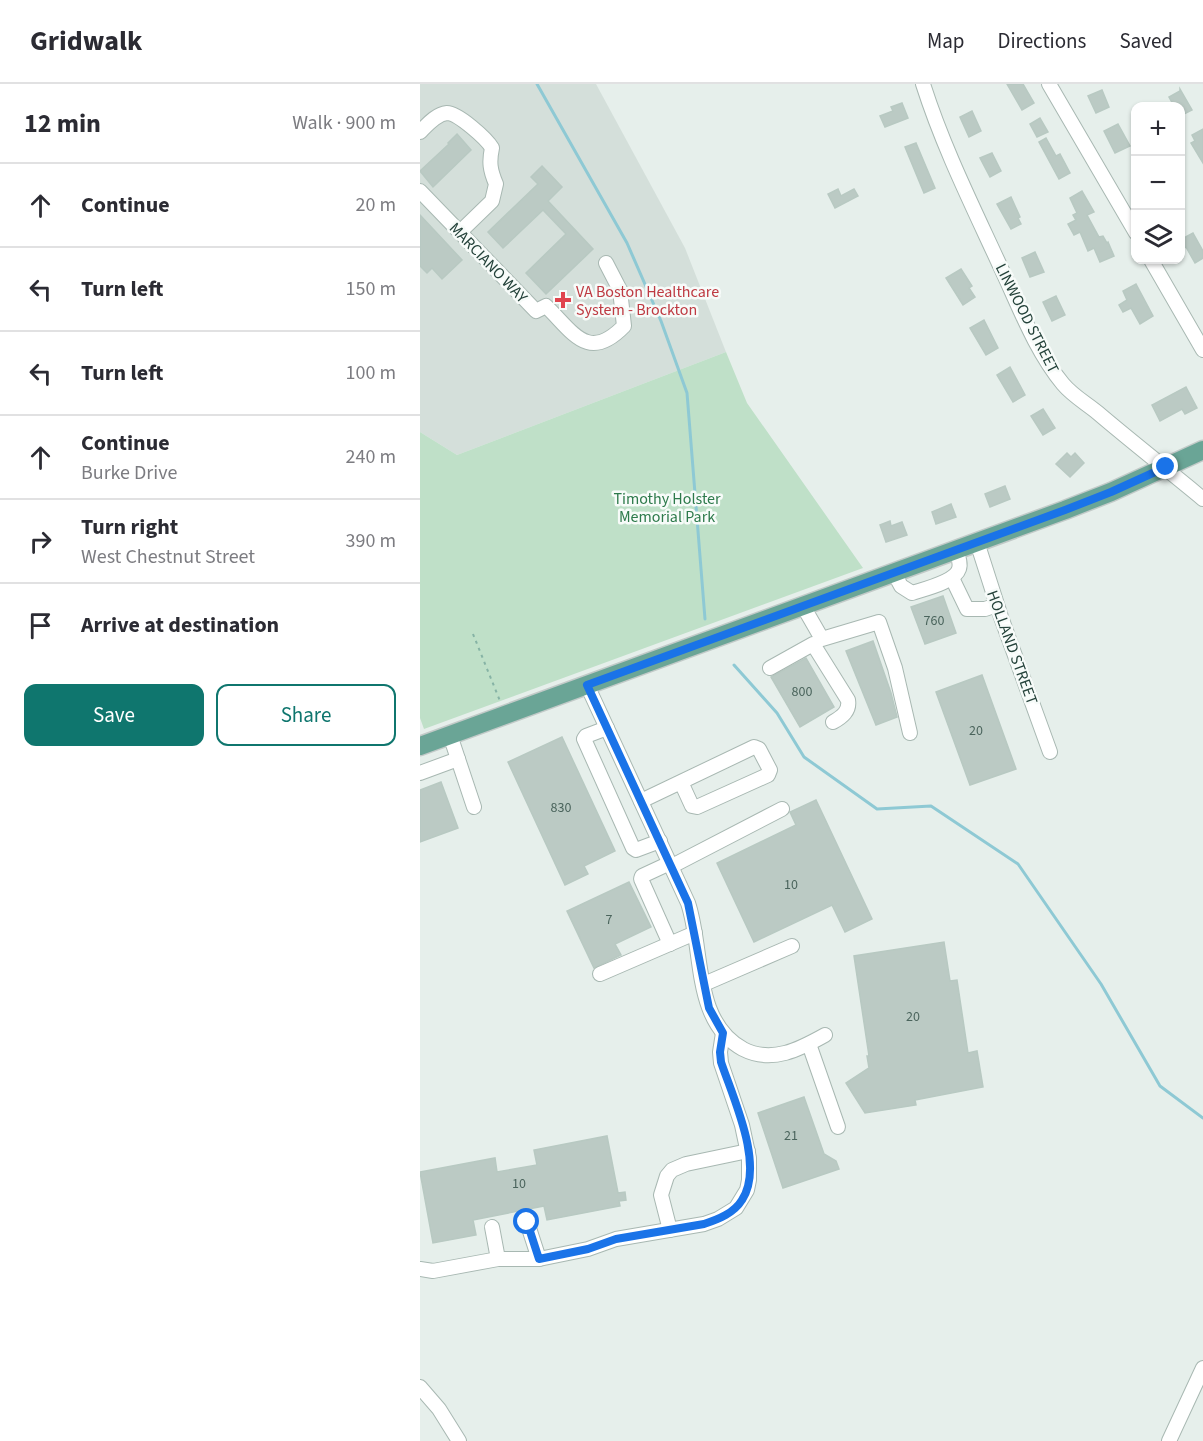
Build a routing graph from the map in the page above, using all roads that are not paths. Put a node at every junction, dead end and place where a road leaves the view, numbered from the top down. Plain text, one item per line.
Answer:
1 (923, 84) edge
2 (1049, 84) edge
3 (420, 132) edge
4 (420, 191) edge
5 (1131, 224) edge
6 (460, 232) junction
7 (606, 263) dead end
8 (1153, 264) edge
9 (1203, 350) edge
10 (1203, 450) edge
11 (1166, 467) junction
12 (1203, 499) edge
13 (977, 542) junction
14 (956, 550) junction
15 (894, 573) junction
16 (952, 578) junction
17 (997, 605) junction
18 (803, 606) junction
19 (818, 642) junction
20 (770, 668) dead end
21 (587, 685) junction
22 (833, 722) dead end
23 (607, 728) junction
24 (910, 733) dead end
25 (450, 735) junction
26 (420, 746) edge
27 (1050, 752) dead end
28 (458, 759) junction
29 (420, 773) edge
30 (681, 782) junction
31 (641, 801) junction
32 (474, 807) dead end
33 (782, 809) dead end
34 (660, 842) junction
35 (671, 864) junction
36 (695, 933) junction
37 (670, 944) junction
38 (792, 946) dead end
39 (600, 974) dead end
40 (704, 984) junction
41 (723, 1033) junction
42 (825, 1035) dead end
43 (809, 1044) junction
44 (838, 1128) dead end
45 (748, 1151) junction
46 (527, 1222) dead end
47 (492, 1227) dead end
48 (670, 1230) junction
49 (498, 1259) junction
50 (539, 1259) junction
51 (420, 1269) edge
52 (1203, 1368) edge
53 (420, 1387) edge
54 (1175, 1438) edge
55 (459, 1441) edge

1 - 11 street, LINWOOD STREET
2 - 5 street
3 - 6 street
4 - 6 street, MARCIANO WAY
6 - 7 street, MARCIANO WAY
8 - 9 street
10 - 11 main road
11 - 12 street, LINWOOD STREET
11 - 13 main road
13 - 14 main road
13 - 17 street, HOLLAND STREET
14 - 15 main road
14 - 16 street
15 - 16 street
15 - 18 main road
16 - 17 street
17 - 27 street, HOLLAND STREET
18 - 19 street
18 - 21 main road
19 - 20 street
19 - 22 street
19 - 24 street
21 - 23 street
21 - 25 main road
23 - 31 street
23 - 34 street
25 - 26 main road
25 - 28 street
28 - 29 street
28 - 32 street
30 - 30 street
30 - 31 street
31 - 34 street
33 - 35 street
34 - 35 street
35 - 36 street
35 - 37 street
36 - 37 street
36 - 40 street
37 - 39 street
38 - 40 street
40 - 41 street
41 - 43 street
41 - 45 street
42 - 43 street
43 - 44 street
45 - 48 street
45 - 48 street
46 - 50 street
47 - 49 street
48 - 50 street
49 - 50 street
49 - 51 street
52 - 54 street
53 - 55 street

